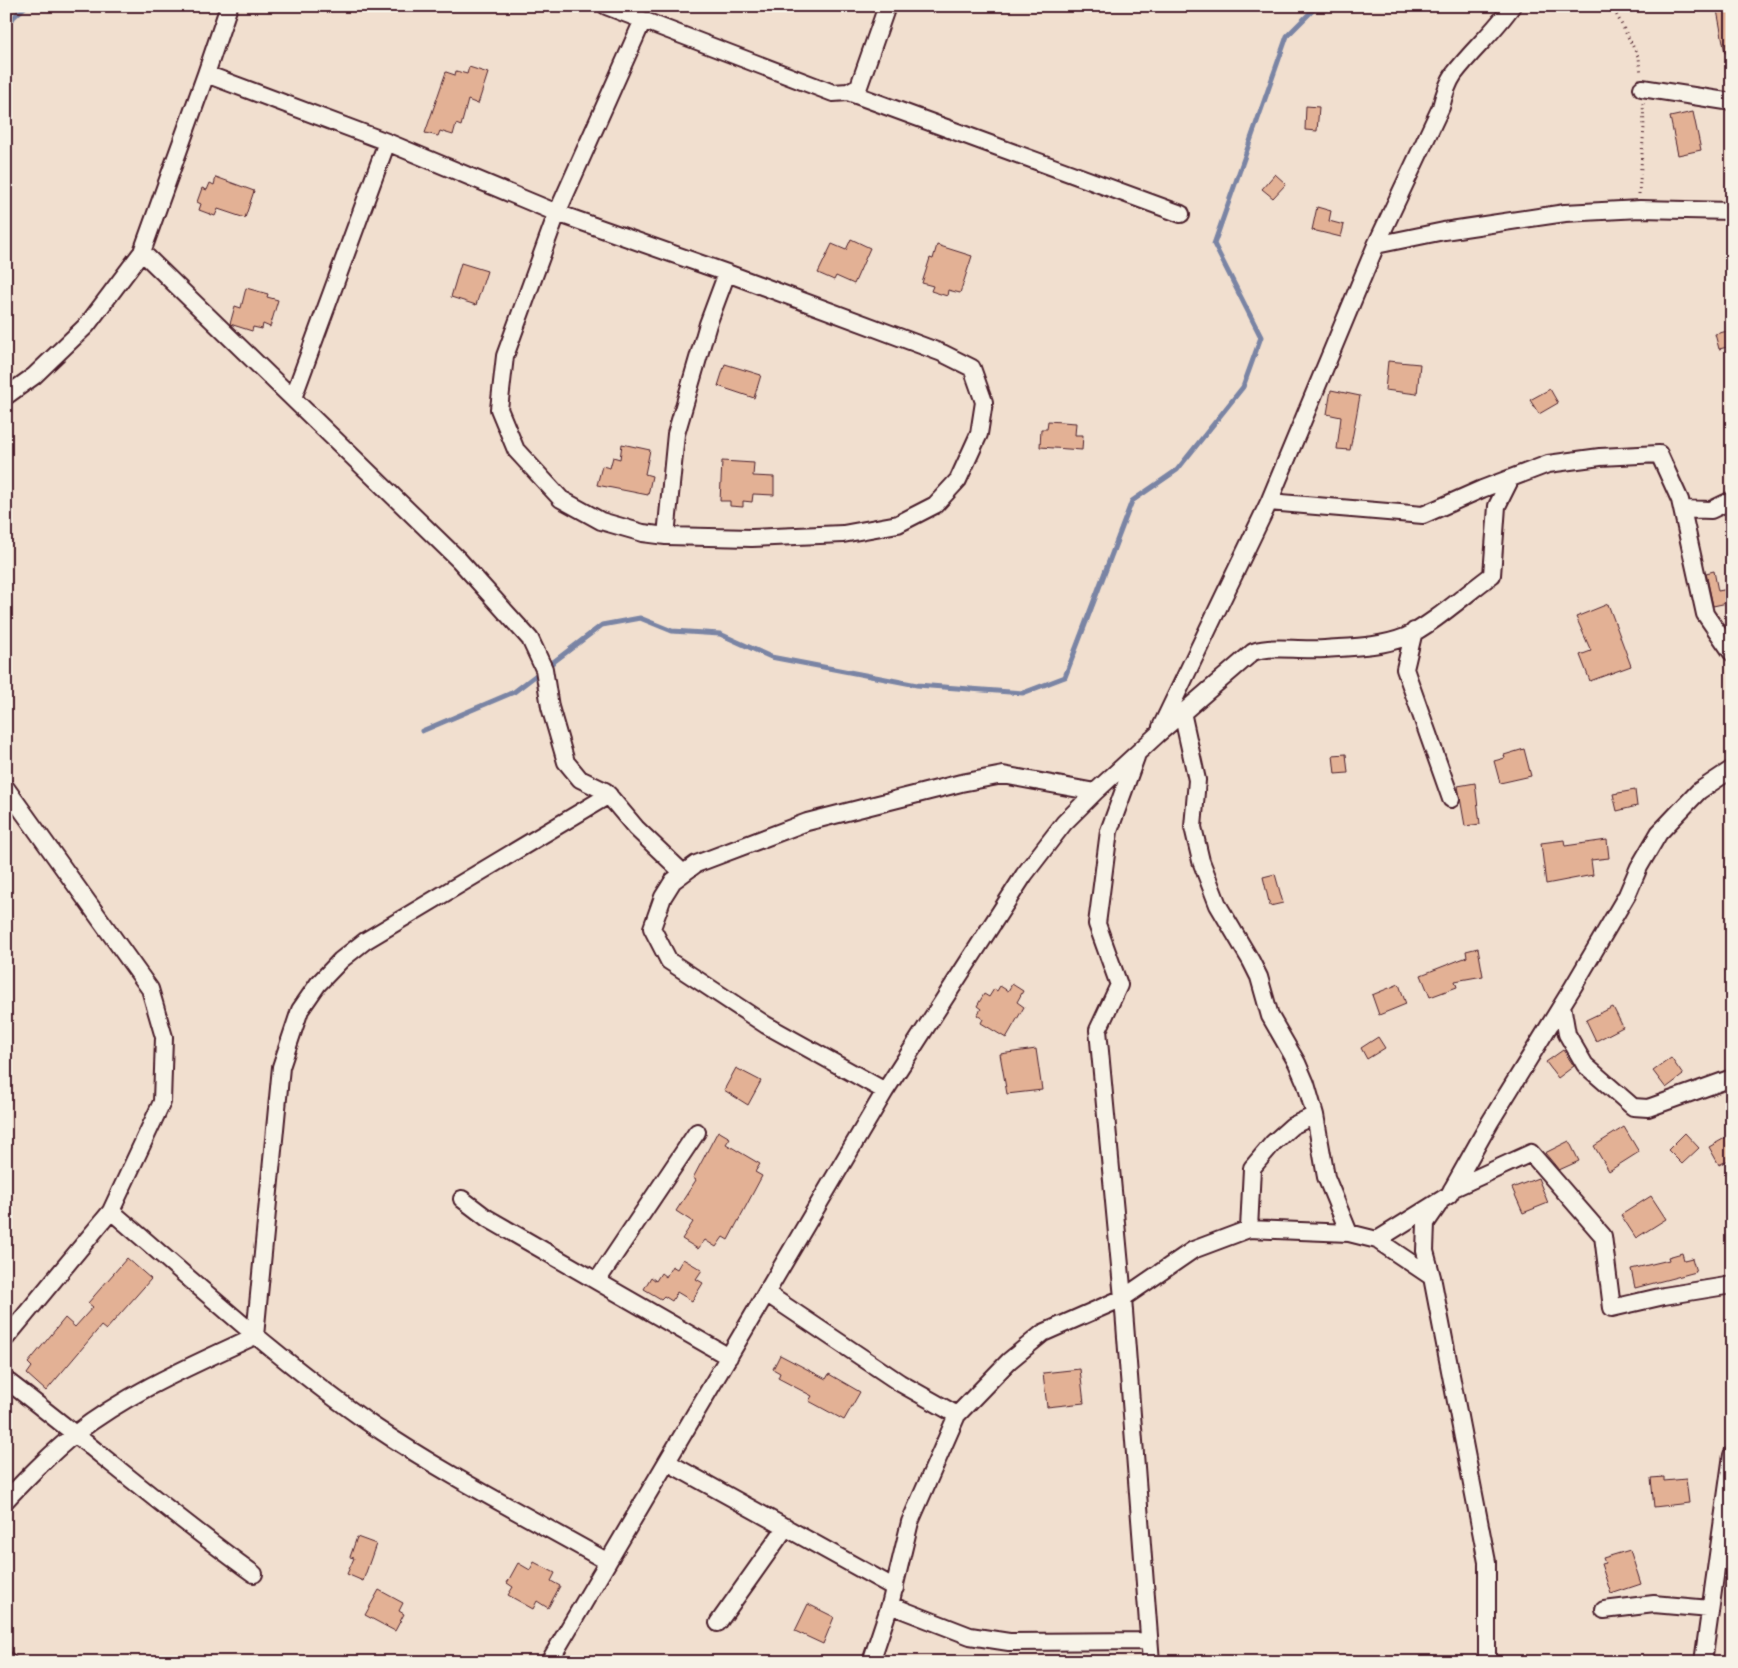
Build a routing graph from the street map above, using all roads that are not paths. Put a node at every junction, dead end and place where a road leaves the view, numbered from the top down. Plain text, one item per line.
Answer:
1 (229, 6) edge
2 (606, 6) edge
3 (887, 6) edge
4 (1512, 6) edge
5 (635, 14) edge
6 (206, 74) junction
7 (1642, 88) road end
8 (848, 92) junction
9 (1732, 102) edge
10 (387, 142) junction
11 (1732, 211) edge
12 (556, 213) junction
13 (1181, 214) dead end
14 (1376, 245) junction
15 (142, 252) junction
16 (727, 273) junction
17 (6, 396) edge
18 (293, 398) junction
19 (1511, 478) junction
20 (1732, 500) edge
21 (1269, 502) junction
22 (1682, 509) junction
23 (666, 536) junction
24 (1414, 631) junction
25 (1732, 653) edge
26 (1182, 712) junction
27 (1158, 734) junction
28 (1137, 753) junction
29 (1732, 769) edge
30 (6, 788) edge
31 (1095, 792) junction
32 (609, 795) junction
33 (1451, 799) dead end
34 (683, 873) junction
35 (1562, 1005) junction
36 (1732, 1078) edge
37 (885, 1091) junction
38 (1315, 1115) junction
39 (697, 1132) dead end
40 (1447, 1194) junction
41 (462, 1199) dead end
42 (112, 1211) junction
43 (1249, 1229) junction
44 (1349, 1233) junction
45 (1377, 1240) junction
46 (1432, 1277) junction
47 (597, 1281) junction
48 (1732, 1285) edge
49 (766, 1293) junction
50 (1123, 1298) junction
51 (255, 1336) junction
52 (6, 1338) edge
53 (729, 1357) junction
54 (6, 1380) edge
55 (957, 1415) junction
56 (76, 1433) junction
57 (1732, 1455) edge
58 (667, 1462) junction
59 (6, 1500) edge
60 (786, 1527) junction
61 (608, 1562) junction
62 (254, 1574) dead end
63 (894, 1588) junction
64 (890, 1605) junction
65 (1710, 1609) junction
66 (1604, 1610) dead end
67 (718, 1623) dead end
68 (1149, 1641) junction
69 (549, 1662) edge
70 (871, 1662) edge
71 (1151, 1662) edge
72 (1487, 1662) edge
73 (1704, 1662) edge

1 - 6 street
2 - 5 street
3 - 8 street
4 - 14 street
5 - 8 street
5 - 12 street
6 - 10 street
6 - 15 street
7 - 9 street
8 - 13 street
10 - 12 street
10 - 18 street
11 - 14 street
12 - 16 street
12 - 23 street
14 - 21 street
15 - 17 street
15 - 18 street
16 - 23 street
16 - 23 street
18 - 32 street
19 - 21 street
19 - 22 street
19 - 24 street
20 - 22 street
21 - 27 street
22 - 25 street
24 - 26 street
24 - 33 street
26 - 27 street
26 - 38 street
27 - 28 street
28 - 31 street
28 - 50 street
29 - 35 street
30 - 42 street
31 - 34 street
31 - 37 street
32 - 34 street
32 - 51 street
34 - 37 street
35 - 36 street
35 - 40 street
37 - 49 street
38 - 43 street
38 - 44 street
39 - 47 street
40 - 45 street
40 - 46 street
40 - 48 street
41 - 47 street
42 - 51 street
42 - 52 street
43 - 44 street
43 - 50 street
44 - 45 street
45 - 46 street
46 - 72 street
47 - 53 street
49 - 53 street
49 - 55 street
50 - 55 street
50 - 68 street
51 - 56 street
51 - 61 street
53 - 58 street
54 - 56 street
55 - 63 street
56 - 59 street
56 - 62 street
57 - 65 street
58 - 60 street
58 - 61 street
60 - 63 street
60 - 67 street
61 - 69 street
63 - 64 street
64 - 68 street
64 - 70 street
65 - 66 street
65 - 73 street
68 - 71 street

